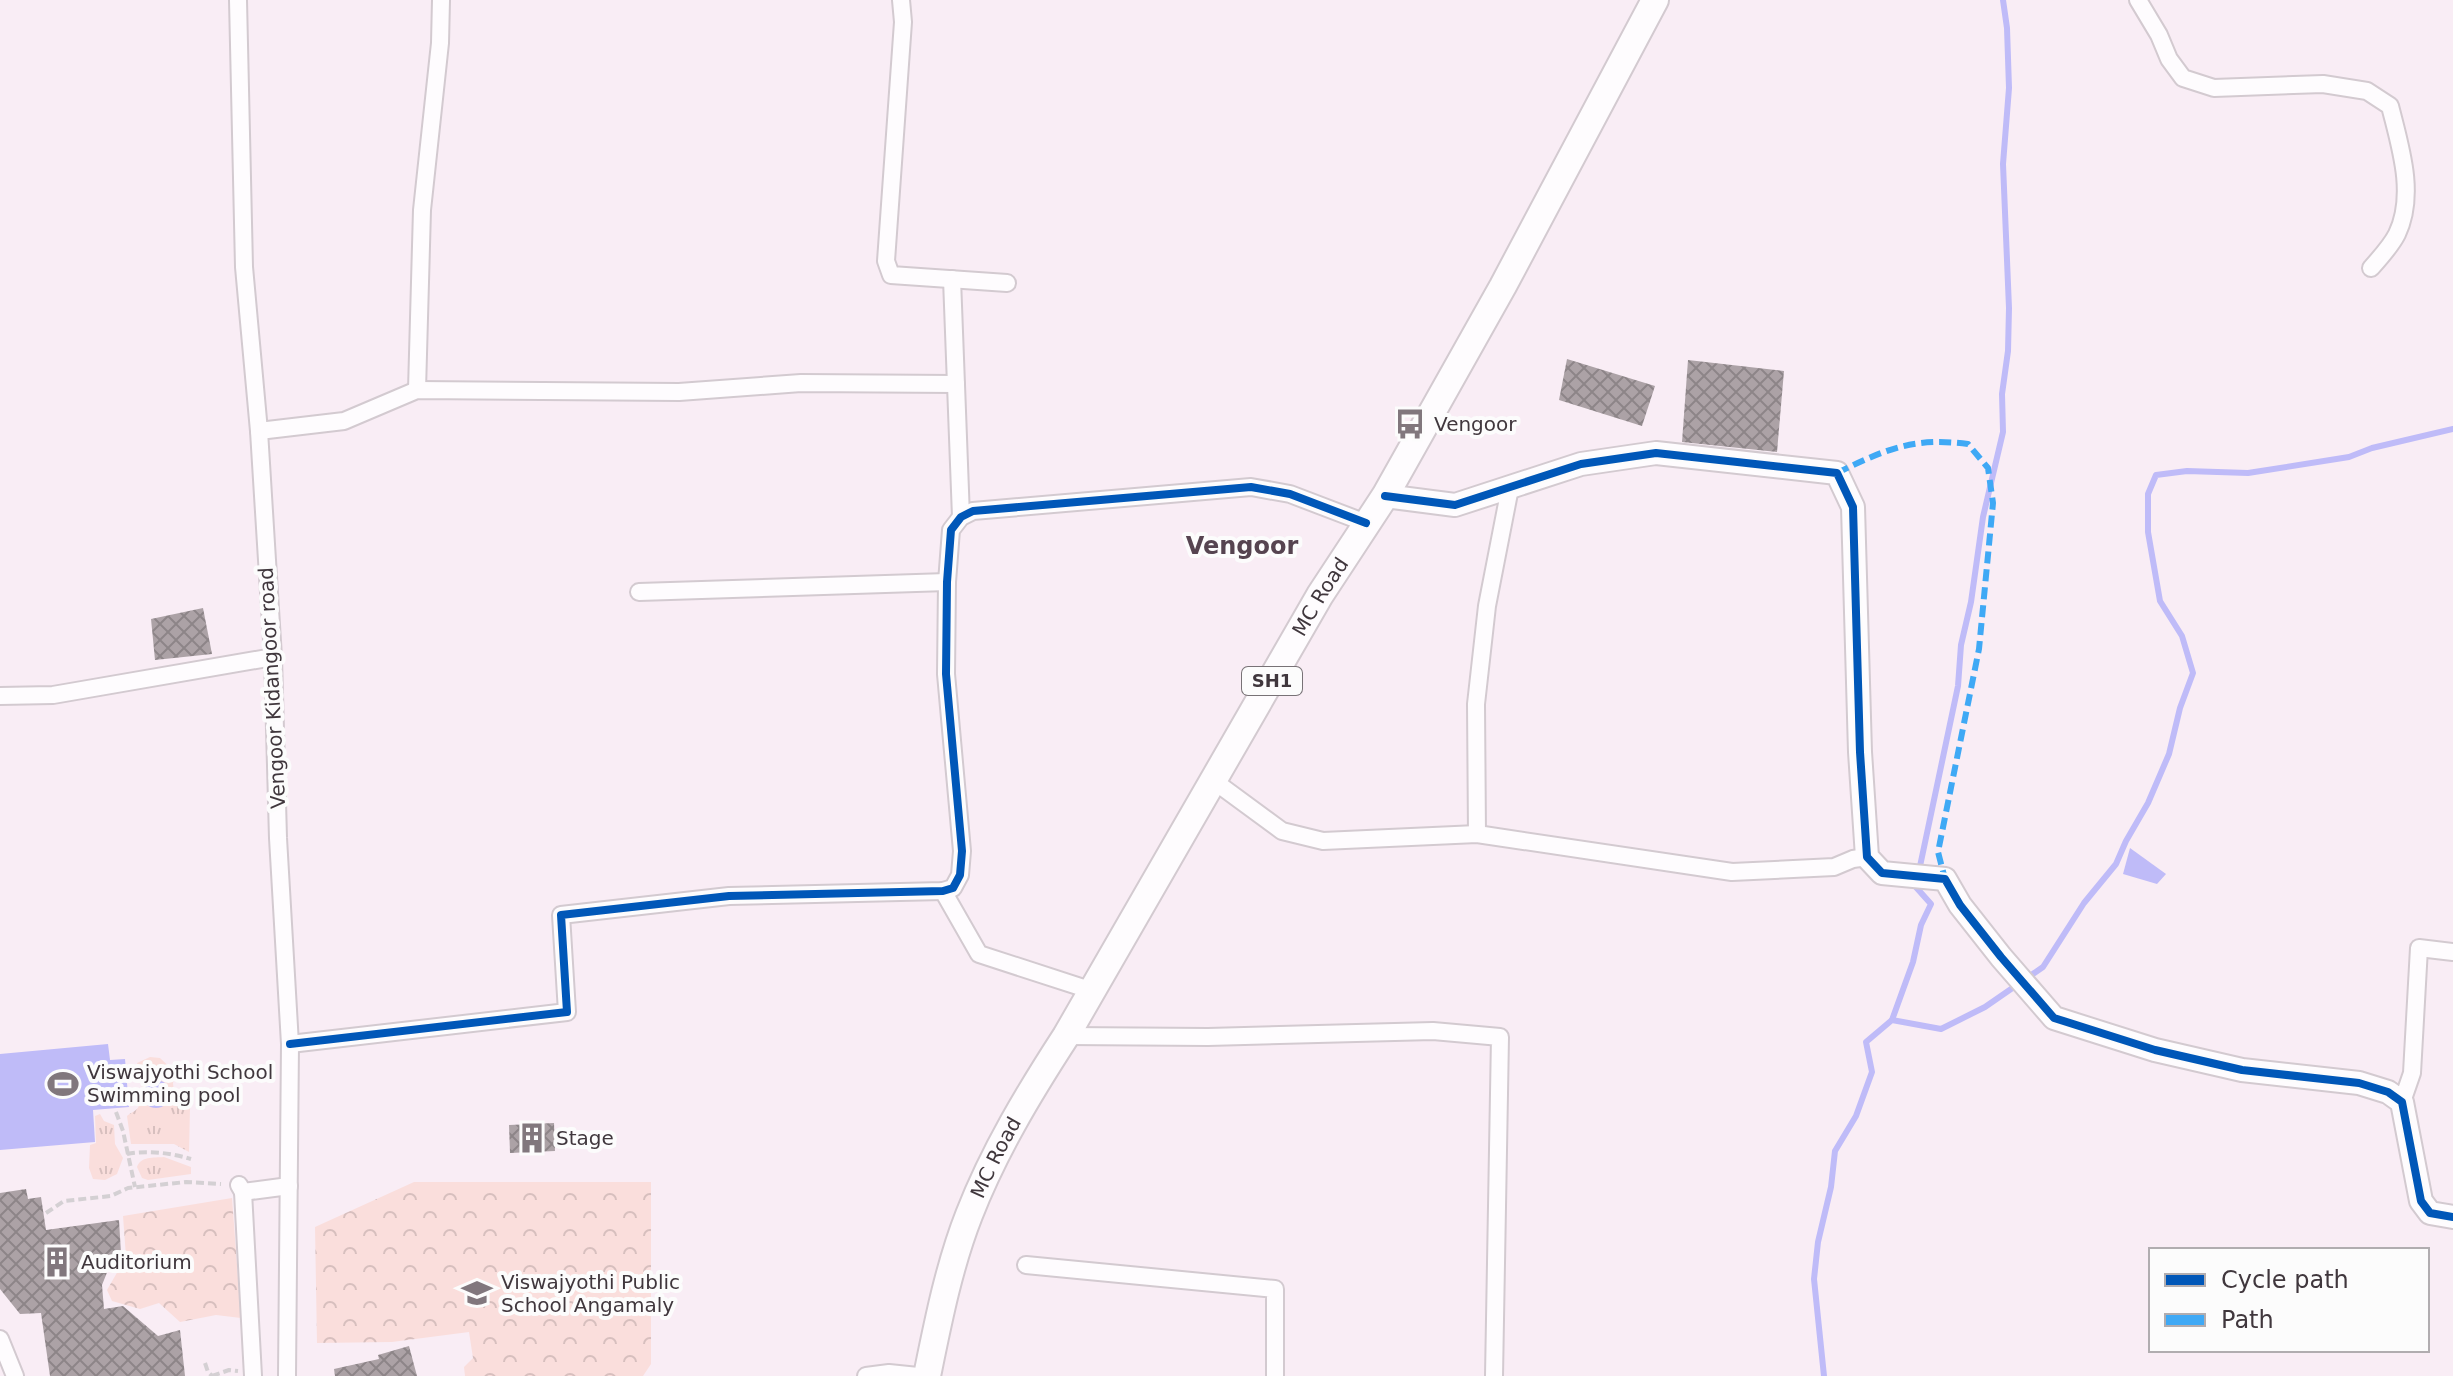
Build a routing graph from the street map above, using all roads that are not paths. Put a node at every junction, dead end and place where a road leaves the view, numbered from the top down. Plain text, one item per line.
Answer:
1 (238, 0) edge
2 (441, 0) edge
3 (901, 0) edge
4 (1655, 0) edge
5 (2138, 0) edge
6 (2371, 268) dead end
7 (952, 279) junction
8 (1007, 283) dead end
9 (956, 384) junction
10 (417, 390) junction
11 (259, 431) junction
12 (1510, 488) junction
13 (1385, 496) junction
14 (961, 517) junction
15 (1366, 523) junction
16 (947, 582) junction
17 (639, 592) dead end
18 (273, 657) junction
19 (0, 696) edge
20 (1214, 781) junction
21 (1477, 834) junction
22 (1867, 857) junction
23 (943, 891) junction
24 (2453, 952) edge
25 (1093, 991) junction
26 (1066, 1036) junction
27 (290, 1044) junction
28 (2402, 1102) junction
29 (289, 1186) junction
30 (2453, 1217) edge
31 (1026, 1265) dead end
32 (0, 1339) edge
33 (253, 1375) edge
34 (15, 1376) edge
35 (287, 1376) edge
36 (866, 1376) edge
37 (918, 1376) edge
38 (927, 1376) edge
39 (1275, 1376) edge
40 (1494, 1376) edge

1 - 11 street, Vengoor Kidangoor road
2 - 10 street
3 - 7 street
4 - 13 main road, MC Road / SH1
5 - 6 street
7 - 8 street
7 - 9 street
9 - 10 street
9 - 14 street
10 - 11 street
11 - 18 street, Vengoor Kidangoor road
12 - 13 street
12 - 21 street
12 - 22 street
13 - 15 main road, MC Road / SH1
14 - 15 street
14 - 16 street
15 - 20 main road, MC Road / SH1
16 - 17 street
16 - 23 street
18 - 19 street
18 - 27 street, Vengoor Kidangoor road
20 - 21 street
20 - 25 main road, MC Road / SH1
21 - 22 street
22 - 28 street
23 - 25 street
23 - 27 street
24 - 28 street
25 - 26 main road, MC Road / SH1
26 - 38 main road, MC Road / SH1
26 - 40 street
27 - 29 street, Vengoor Kidangoor road
28 - 30 street
29 - 33 street
29 - 35 street, Vengoor Kidangoor road
31 - 39 street
32 - 34 street
36 - 37 street

